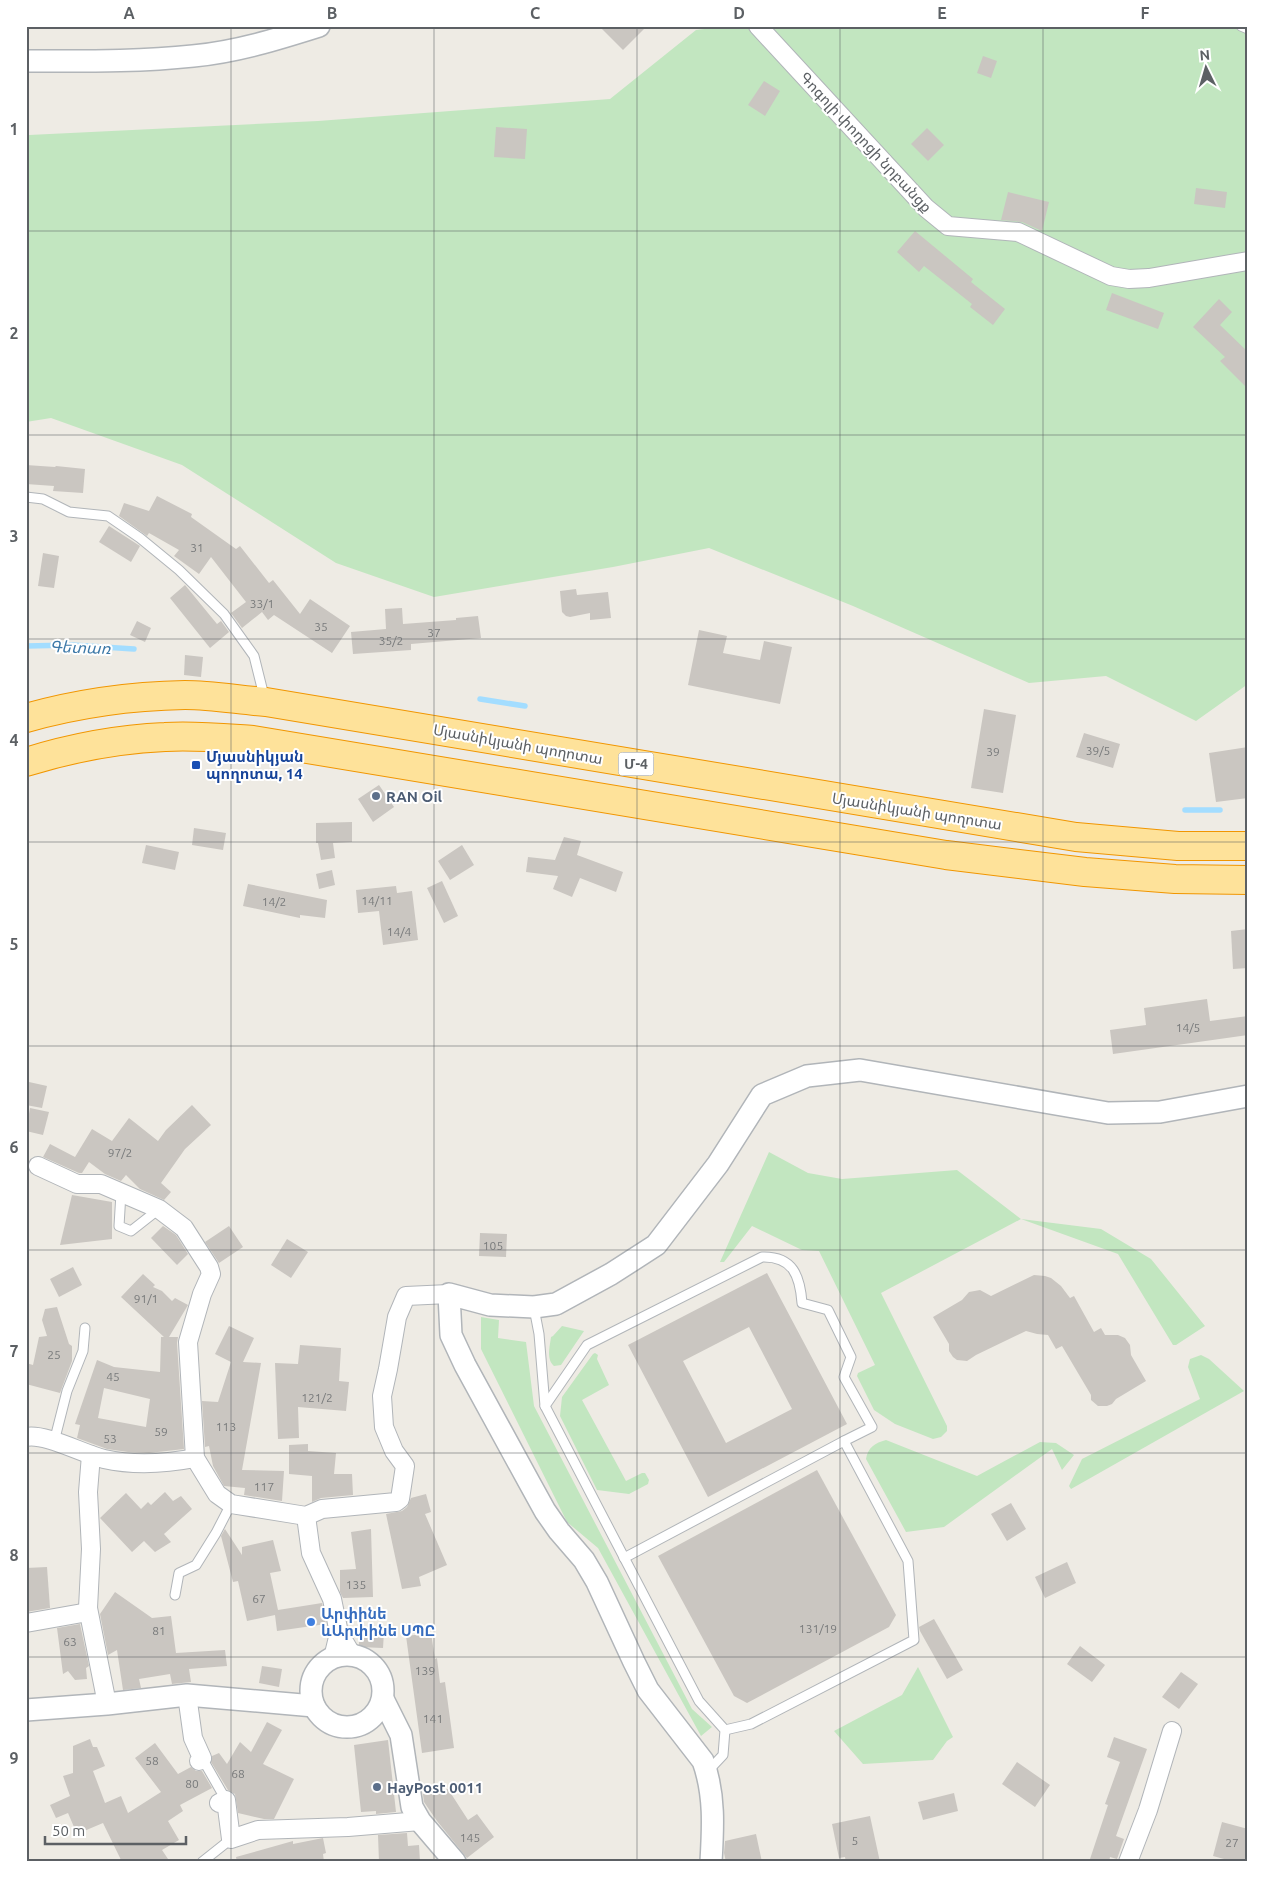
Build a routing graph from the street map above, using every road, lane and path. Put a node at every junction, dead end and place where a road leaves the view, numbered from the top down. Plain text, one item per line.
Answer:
1 (319, 26) edge
2 (758, 26) edge
3 (1241, 26) edge
4 (1248, 28) edge
5 (26, 60) edge
6 (1248, 261) edge
7 (26, 497) edge
8 (266, 702) junction
9 (26, 718) edge
10 (26, 762) edge
11 (1248, 846) edge
12 (1248, 880) edge
13 (1248, 1096) edge
14 (38, 1166) dead end
15 (121, 1193) junction
16 (159, 1210) junction
17 (449, 1294) junction
18 (534, 1307) junction
19 (85, 1328) dead end
20 (545, 1406) junction
21 (26, 1438) edge
22 (844, 1441) junction
23 (54, 1442) junction
24 (91, 1455) junction
25 (195, 1458) junction
26 (231, 1504) junction
27 (306, 1516) junction
28 (624, 1558) junction
29 (174, 1596) dead end
30 (88, 1612) junction
31 (26, 1623) edge
32 (342, 1657) junction
33 (187, 1695) junction
34 (107, 1704) junction
35 (314, 1706) junction
36 (26, 1710) edge
37 (382, 1719) junction
38 (726, 1730) junction
39 (1172, 1731) dead end
40 (201, 1759) joint
41 (707, 1772) junction
42 (223, 1802) joint
43 (420, 1821) junction
44 (231, 1839) junction
45 (202, 1862) edge
46 (455, 1862) edge
47 (711, 1862) edge
48 (1128, 1862) edge

1 - 5 street
2 - 6 street, Գոգոլի փողոցի նրբանցք
3 - 4 lane
7 - 8 lane
8 - 9 highway, Մյասնիկյանի պողոտա / Մ-4
8 - 11 highway, Մյասնիկյանի պողոտա / Մ-4
10 - 12 highway
13 - 18 street
14 - 15 street
15 - 16 street
15 - 16 lane
16 - 25 street
17 - 18 street
17 - 27 street
17 - 41 street
18 - 20 lane
19 - 23 lane
20 - 22 lane
20 - 28 lane
21 - 23 street
22 - 28 lane
22 - 38 lane
23 - 24 street
24 - 25 street
24 - 30 street
25 - 26 street
26 - 27 street
26 - 29 lane
27 - 32 street
28 - 38 lane
30 - 31 street
30 - 34 street
32 - 35 street
32 - 37 street
33 - 34 street
33 - 35 street
33 - 40 street
34 - 36 street
35 - 37 street
37 - 43 street
38 - 41 lane
39 - 48 street
40 - 42 lane
41 - 47 street
42 - 44 street
43 - 44 street
43 - 46 street
44 - 45 lane

